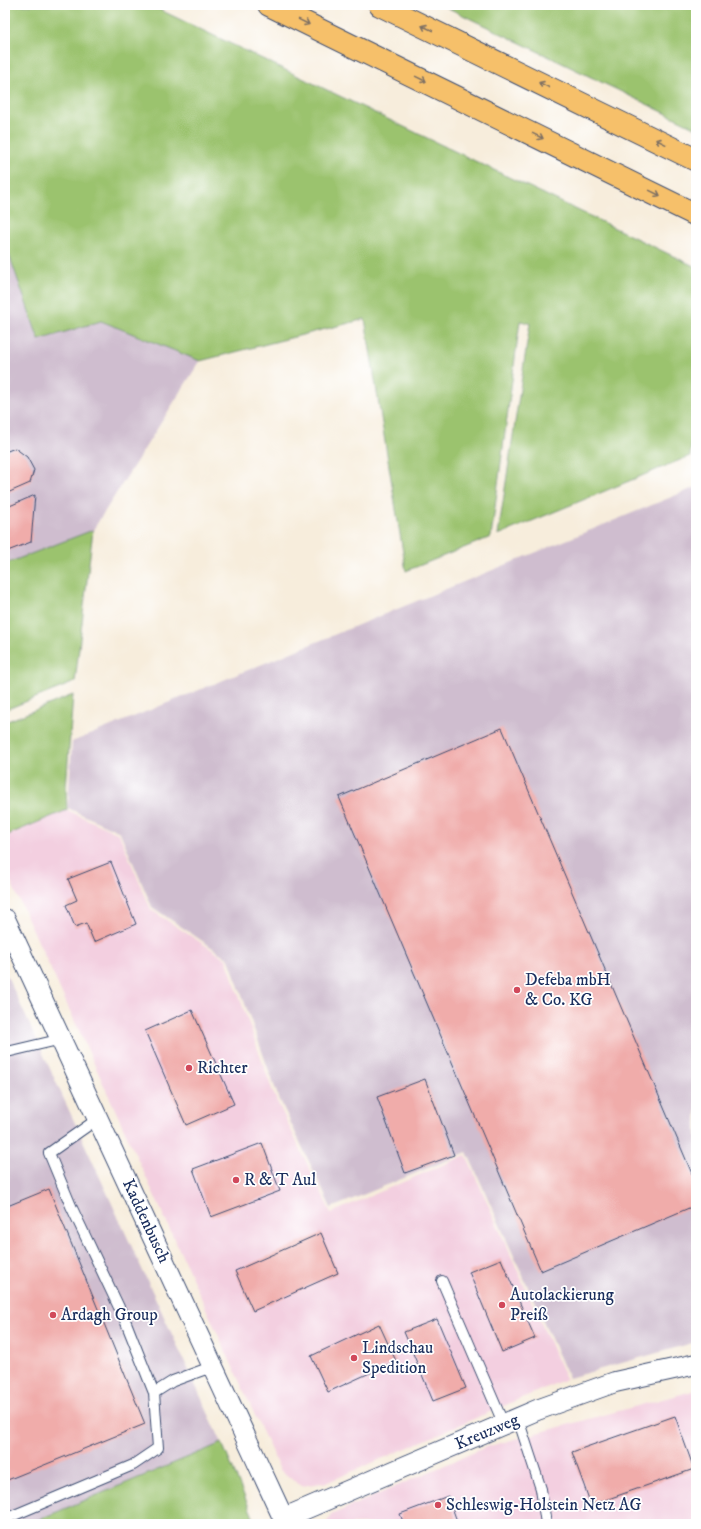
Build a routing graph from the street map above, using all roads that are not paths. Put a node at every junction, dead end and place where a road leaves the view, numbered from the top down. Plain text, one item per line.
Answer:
1 (269, 5) edge
2 (380, 5) edge
3 (696, 160) edge
4 (696, 215) edge
5 (5, 919) edge
6 (62, 1040) junction
7 (5, 1050) edge
8 (99, 1118) junction
9 (442, 1281) dead end
10 (696, 1364) edge
11 (214, 1366) junction
12 (154, 1393) junction
13 (511, 1422) junction
14 (5, 1519) edge
15 (285, 1521) edge
16 (546, 1524) edge

1 -> 4 highway
3 -> 2 highway
5 - 6 street, Kaddenbusch
6 - 7 lane
6 - 8 street, Kaddenbusch
8 - 11 street, Kaddenbusch
8 - 12 lane
9 - 13 lane
10 - 13 street, Kreuzweg
11 - 12 lane
11 - 15 street, Kaddenbusch
12 - 14 lane
13 - 15 street, Kreuzweg
13 - 16 lane

